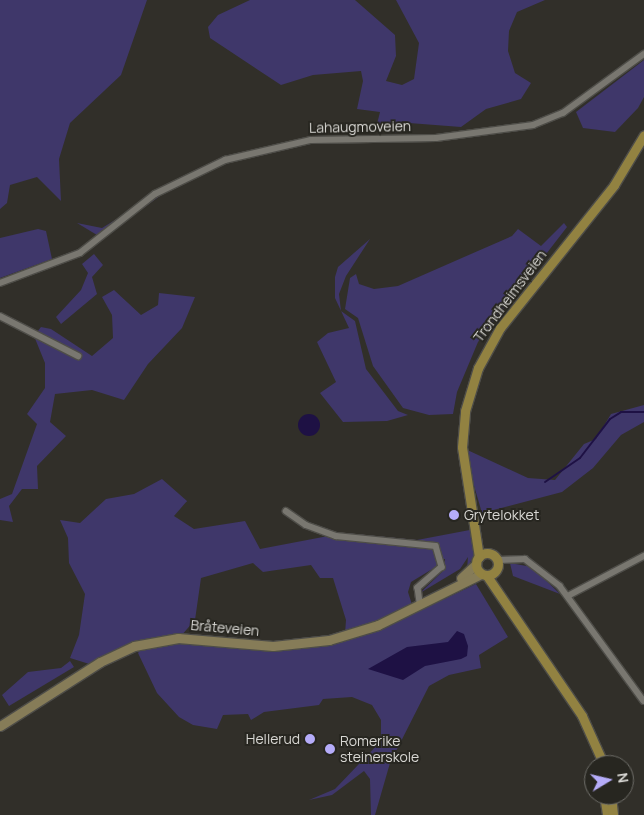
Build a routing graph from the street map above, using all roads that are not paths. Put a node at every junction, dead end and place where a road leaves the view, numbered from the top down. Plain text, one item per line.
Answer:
1 (644, 54) edge
2 (644, 135) edge
3 (0, 283) edge
4 (0, 316) edge
5 (78, 356) dead end
6 (286, 511) dead end
7 (476, 527) junction
8 (489, 553) junction
9 (644, 556) edge
10 (477, 560) junction
11 (498, 560) junction
12 (488, 574) junction
13 (457, 582) junction
14 (568, 596) junction
15 (420, 603) junction
16 (569, 698) junction
17 (644, 701) edge
18 (0, 726) edge
19 (594, 755) edge
20 (600, 755) edge

1 - 3 street, Lahaugmoveien
2 - 7 main road, Trondheimsveien
4 - 5 street
6 - 15 street
7 - 8 main road, Trondheimsveien
7 - 10 main road, Trondheimsveien
8 - 10 main road
8 - 11 main road
9 - 14 street
10 - 12 main road
10 - 13 main road, Bråteveien
11 - 12 main road
11 - 14 street
12 - 13 main road, Bråteveien
12 - 16 main road
13 - 15 main road, Bråteveien
14 - 17 street
15 - 18 main road, Bråteveien
16 - 19 main road
16 - 20 main road

